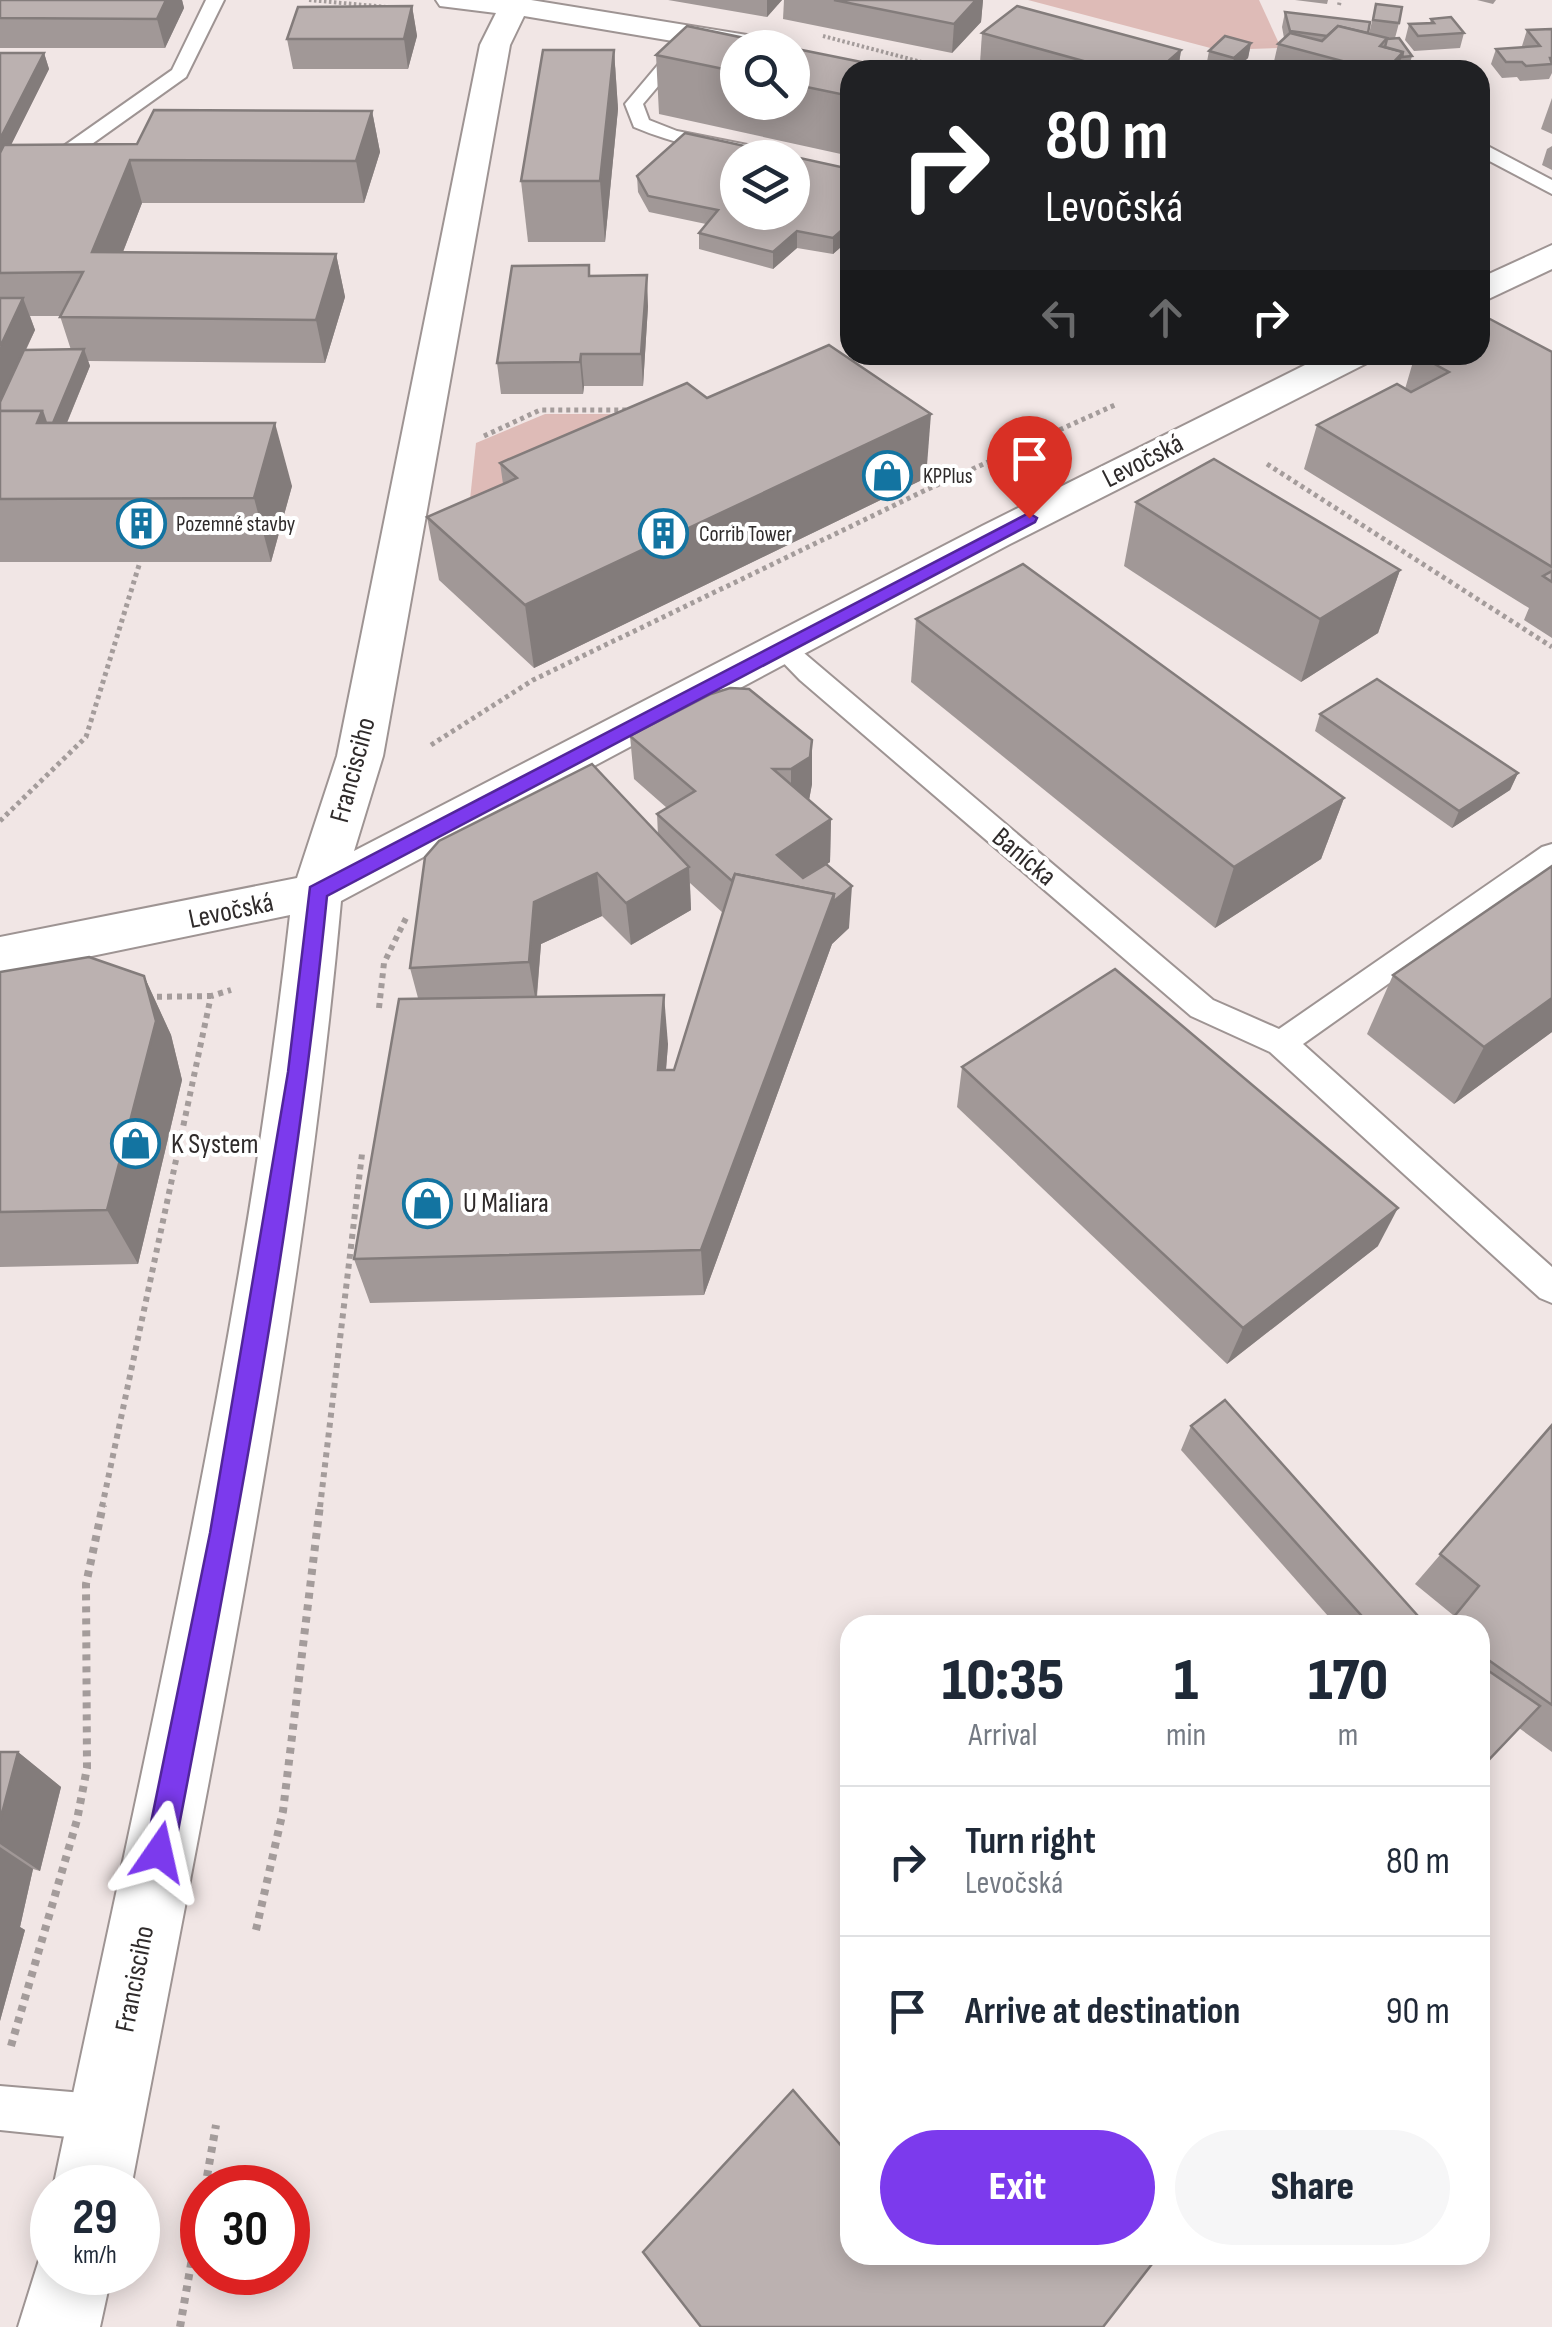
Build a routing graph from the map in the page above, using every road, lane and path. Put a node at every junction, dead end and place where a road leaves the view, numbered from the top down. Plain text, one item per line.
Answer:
1 (215, 0) edge
2 (450, 0) edge
3 (514, 6) junction
4 (687, 33) junction
5 (720, 39) edge
6 (720, 145) edge
7 (68, 152) edge
8 (1490, 154) edge
9 (1552, 188) edge
10 (1552, 255) edge
11 (1490, 265) edge
12 (1517, 274) junction
13 (1552, 286) edge
14 (1490, 287) edge
15 (1334, 365) edge
16 (1133, 398) dead end
17 (636, 410) edge
18 (472, 442) dead end
19 (1252, 455) dead end
20 (140, 562) edge
21 (1552, 647) edge
22 (782, 648) junction
23 (418, 742) dead end
24 (0, 821) edge
25 (1552, 854) edge
26 (317, 892) junction
27 (415, 900) edge
28 (0, 956) edge
29 (231, 990) dead end
30 (377, 1022) dead end
31 (1281, 1043) junction
32 (363, 1141) dead end
33 (1552, 1288) edge
34 (256, 1930) dead end
35 (3, 2087) edge
36 (107, 2118) junction
37 (216, 2125) dead end
38 (97, 2165) edge
39 (209, 2165) edge
40 (67, 2295) edge
41 (186, 2295) edge
42 (60, 2327) edge
43 (180, 2327) edge

1 - 7 lane
2 - 3 street
3 - 4 street
3 - 26 street, Francisciho
4 - 5 street
4 - 6 lane
8 - 9 lane
10 - 12 street
11 - 12 street
12 - 13 street
12 - 14 street
15 - 22 street, Levočská
16 - 23 path
17 - 18 path
19 - 21 path
20 - 24 path
22 - 26 street, Levočská
22 - 31 lane, Banícka
25 - 31 lane
26 - 28 street, Levočská
26 - 36 street, Francisciho
27 - 30 path
29 - 35 path
31 - 33 lane, Banícka
32 - 34 path
35 - 36 lane
36 - 38 street, Francisciho
37 - 39 path
40 - 42 street
41 - 43 path

